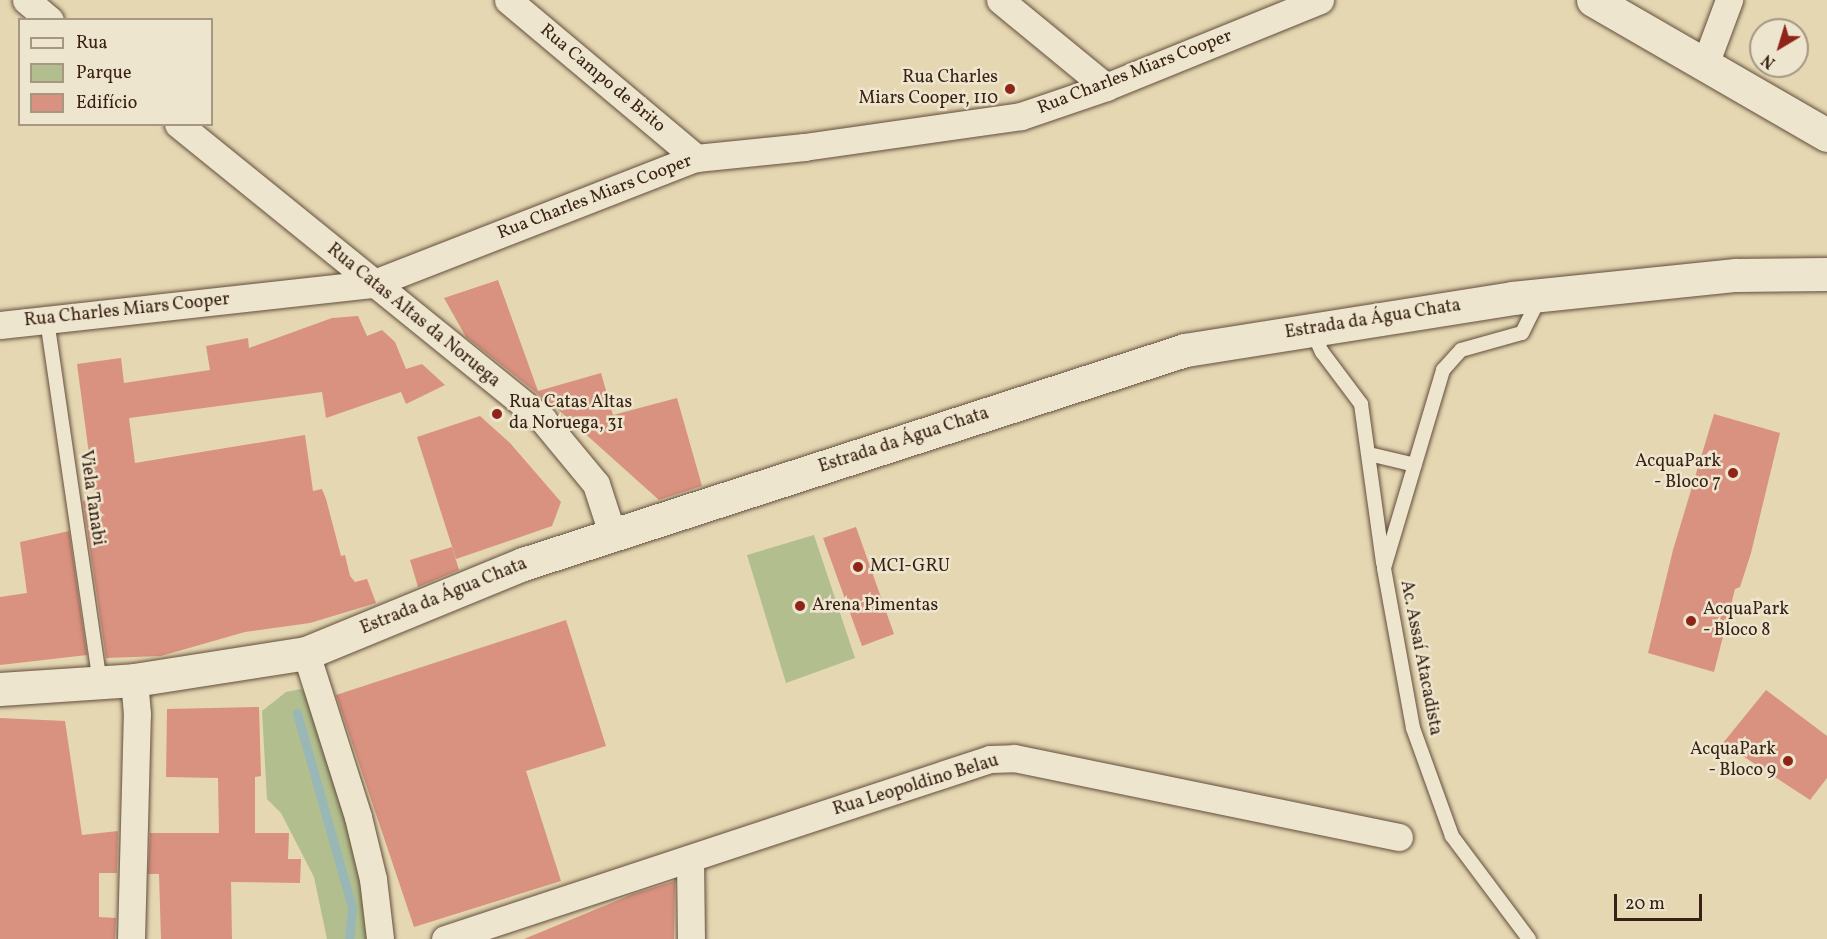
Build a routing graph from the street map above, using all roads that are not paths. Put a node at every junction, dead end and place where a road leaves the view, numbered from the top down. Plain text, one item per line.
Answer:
1 (26, 0) edge
2 (508, 0) edge
3 (1000, 0) edge
4 (1320, 0) edge
5 (1593, 0) edge
6 (1729, 0) edge
7 (48, 18) edge
8 (1704, 67) junction
9 (1106, 87) junction
10 (180, 126) edge
11 (1827, 135) edge
12 (696, 158) junction
13 (1827, 274) edge
14 (372, 284) junction
15 (1541, 295) junction
16 (47, 320) junction
17 (0, 325) edge
18 (1312, 330) junction
19 (1369, 454) junction
20 (1415, 465) junction
21 (613, 536) junction
22 (1384, 568) junction
23 (306, 653) junction
24 (134, 680) junction
25 (100, 682) junction
26 (0, 689) edge
27 (1399, 837) dead end
28 (690, 859) junction
29 (131, 939) edge
30 (380, 939) edge
31 (445, 939) edge
32 (691, 939) edge
33 (1529, 939) edge

1 - 7 street
2 - 12 street, Rua Campo de Brito
3 - 9 street
4 - 9 street, Rua Charles Miars Cooper
5 - 8 street
6 - 8 street
8 - 11 street
9 - 12 street, Rua Charles Miars Cooper
10 - 14 street, Rua Catas Altas da Noruega
12 - 14 street, Rua Charles Miars Cooper
13 - 15 street, Estrada da Água Chata
14 - 16 street, Rua Charles Miars Cooper
14 - 21 street, Rua Catas Altas da Noruega
15 - 18 street, Estrada da Água Chata
15 - 20 lane, Ac. Assaí Atacadista
16 - 17 street, Rua Charles Miars Cooper
16 - 25 lane, Viela Tanabi
18 - 19 lane, Ac. Assaí Atacadista
18 - 21 street, Estrada da Água Chata
19 - 20 lane
19 - 22 lane, Ac. Assaí Atacadista
20 - 22 lane, Ac. Assaí Atacadista
21 - 23 street, Estrada da Água Chata
22 - 33 lane, Ac. Assaí Atacadista
23 - 24 street, Estrada da Água Chata
23 - 30 street
24 - 25 street, Estrada da Água Chata
24 - 29 street
25 - 26 street, Estrada da Água Chata
27 - 28 street, Rua Leopoldino Belau
28 - 31 street, Rua Leopoldino Belau
28 - 32 street

